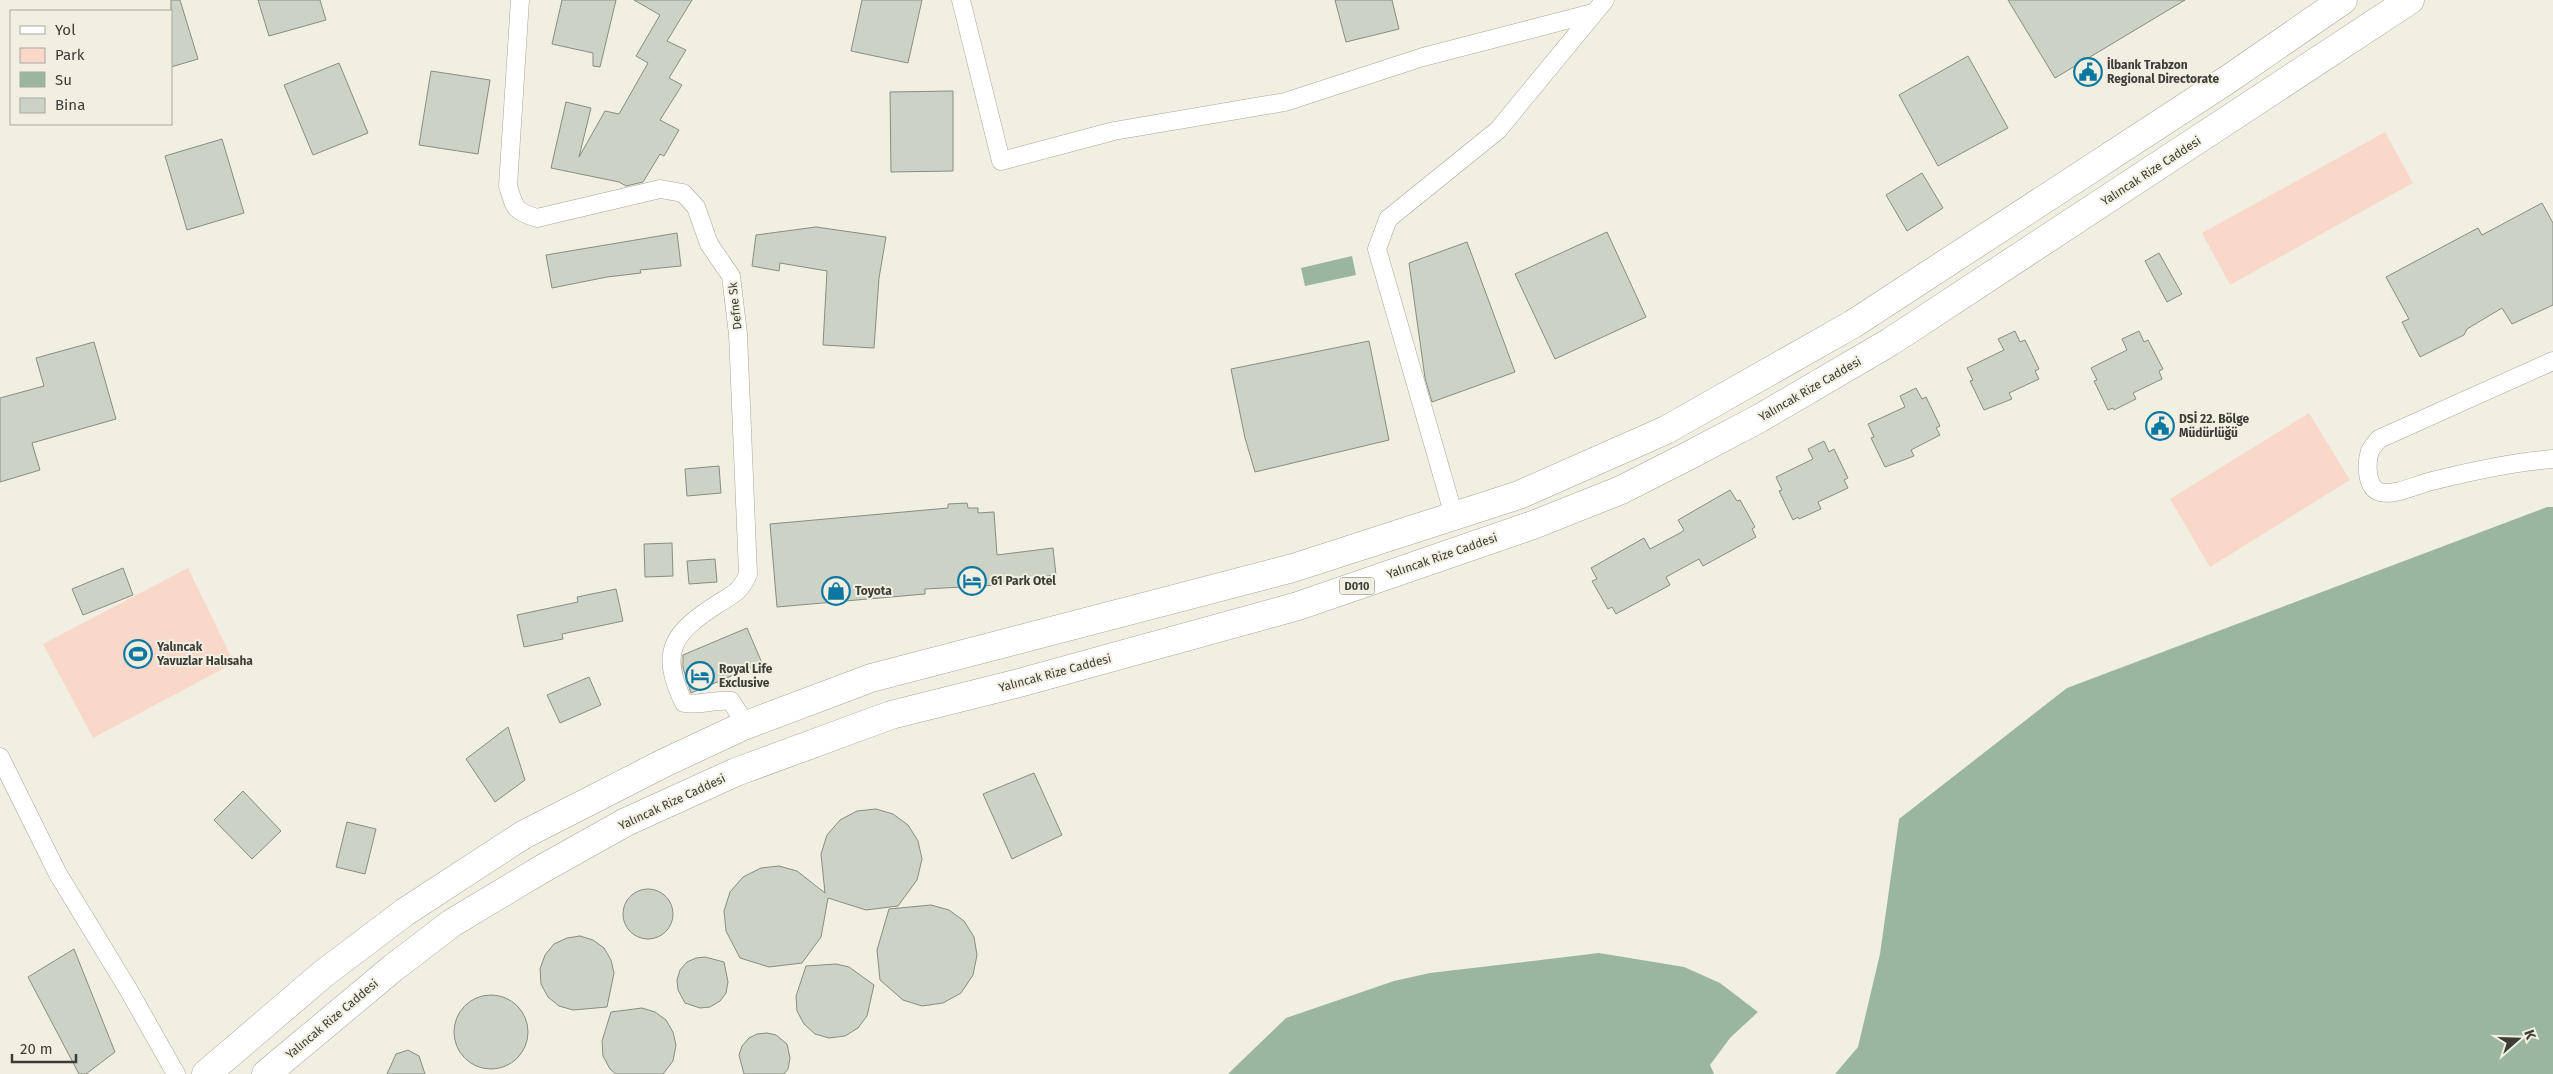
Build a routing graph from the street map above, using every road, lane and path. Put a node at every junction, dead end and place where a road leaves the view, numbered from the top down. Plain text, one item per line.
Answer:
1 (520, 0) edge
2 (961, 0) edge
3 (2343, 0) edge
4 (2410, 0) edge
5 (1599, 7) edge
6 (2553, 361) edge
7 (2553, 460) edge
8 (1454, 516) junction
9 (746, 725) junction
10 (0, 757) edge
11 (176, 1074) edge
12 (206, 1074) edge
13 (266, 1074) edge

1 - 9 street, Defne Sk
2 - 5 street
3 - 8 highway
4 - 13 highway, Yalıncak Rize Caddesi / D010
5 - 8 street
6 - 7 street
8 - 9 highway
9 - 12 highway
10 - 11 street

